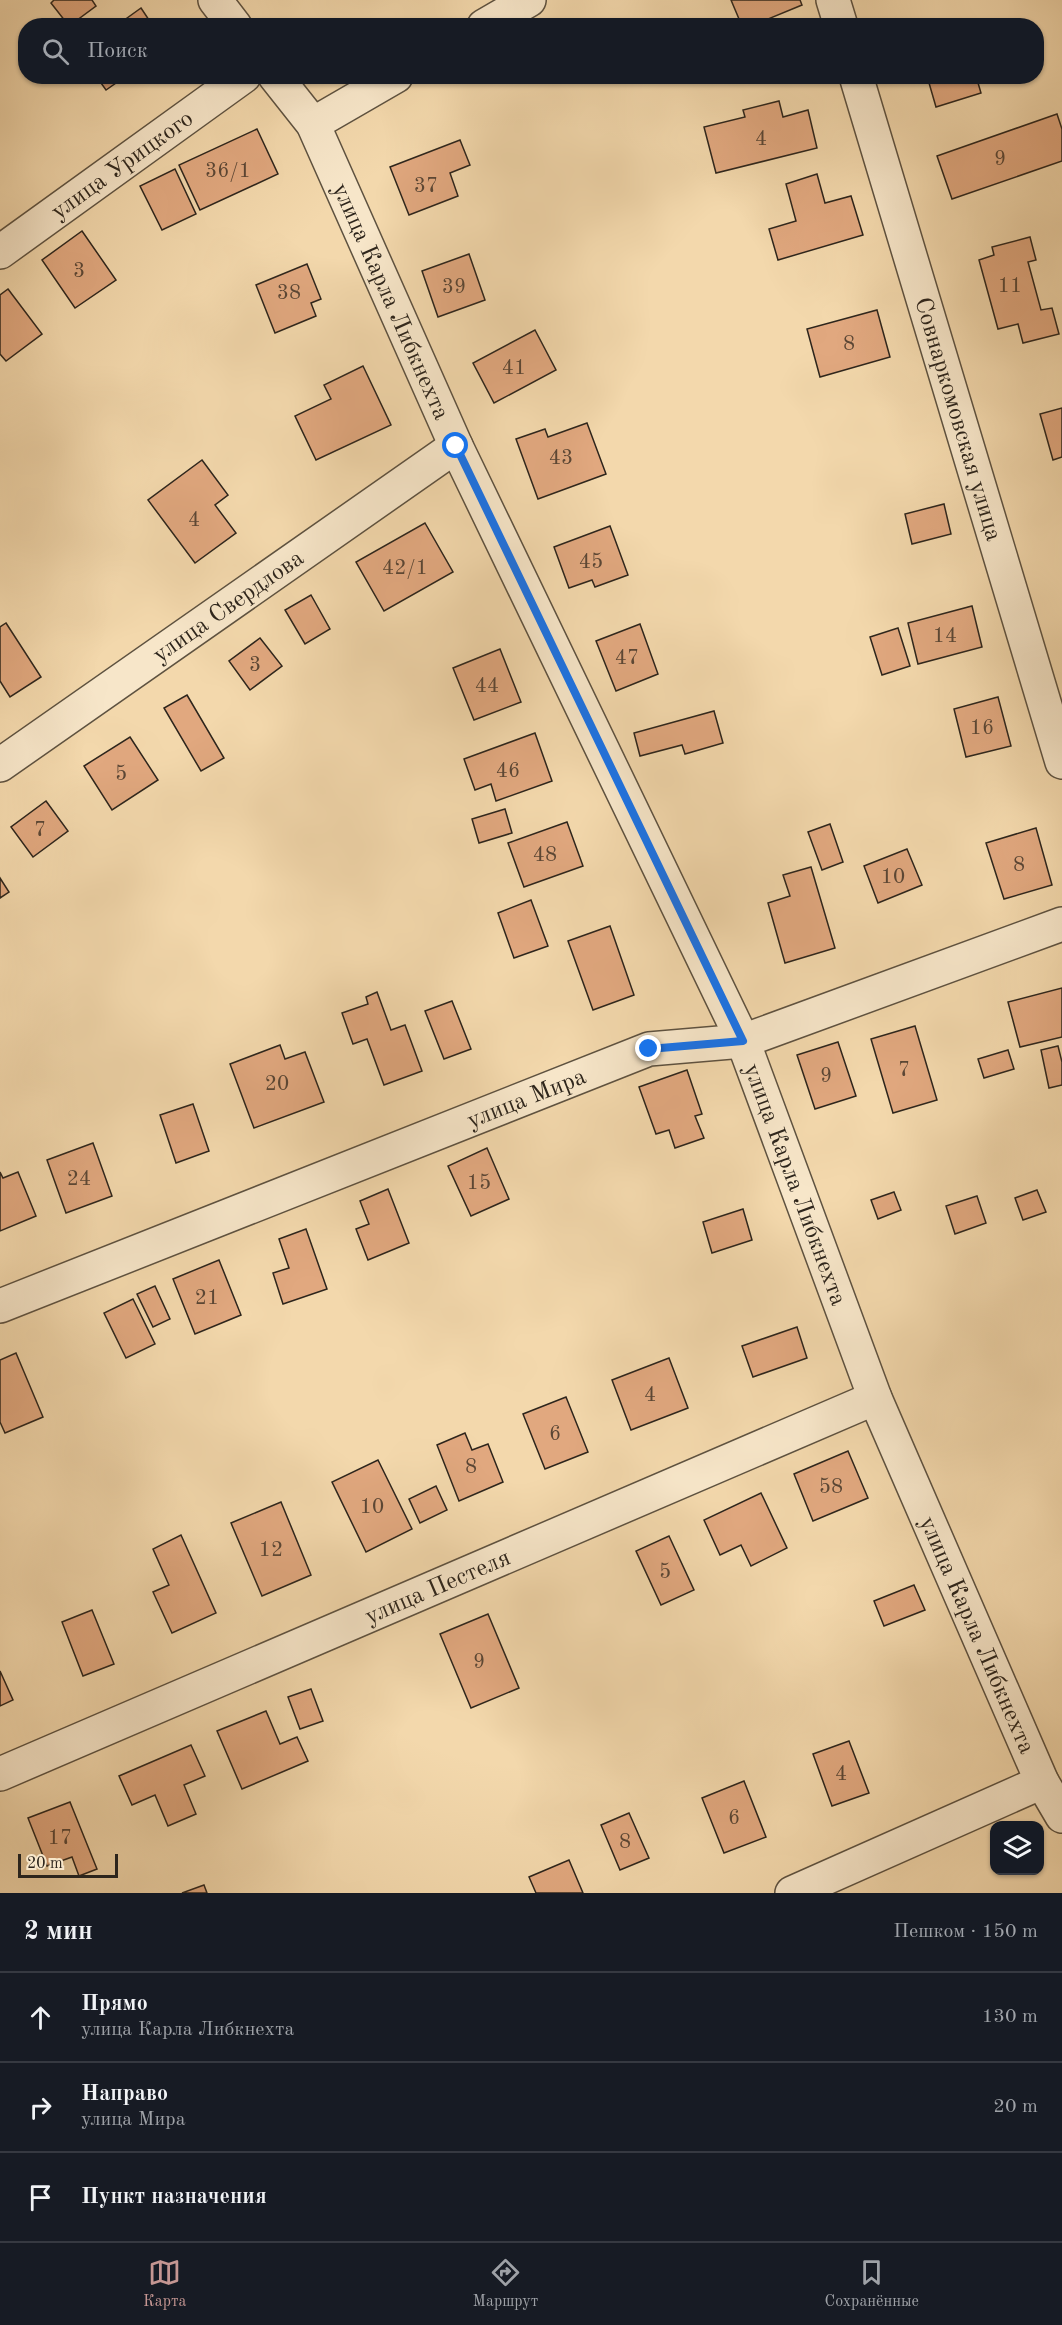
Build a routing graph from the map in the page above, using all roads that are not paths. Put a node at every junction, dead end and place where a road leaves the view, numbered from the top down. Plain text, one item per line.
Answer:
1 (215, 0) edge
2 (529, 0) edge
3 (833, 0) edge
4 (229, 18) edge
5 (498, 18) edge
6 (839, 18) edge
7 (233, 84) edge
8 (281, 84) edge
9 (382, 84) edge
10 (858, 84) edge
11 (313, 124) junction
12 (0, 252) edge
13 (456, 446) junction
14 (1062, 762) edge
15 (0, 765) edge
16 (1062, 924) edge
17 (743, 1041) junction
18 (0, 1306) edge
19 (874, 1398) junction
20 (0, 1774) edge
21 (1042, 1782) junction
22 (1062, 1816) edge
23 (792, 1893) edge

1 - 4 street
2 - 5 street
3 - 6 street
7 - 12 street, улица Урицкого
8 - 11 street, улица Карла Либкнехта
9 - 11 street
10 - 14 street, Совнаркомовская улица
11 - 13 street, улица Карла Либкнехта
13 - 15 street, улица Свердлова
13 - 17 street, улица Карла Либкнехта
16 - 17 street, улица Мира
17 - 18 street, улица Мира
17 - 19 street, улица Карла Либкнехта
19 - 20 street, улица Пестеля
19 - 21 street, улица Карла Либкнехта
21 - 22 street, улица Карла Либкнехта
21 - 23 street

